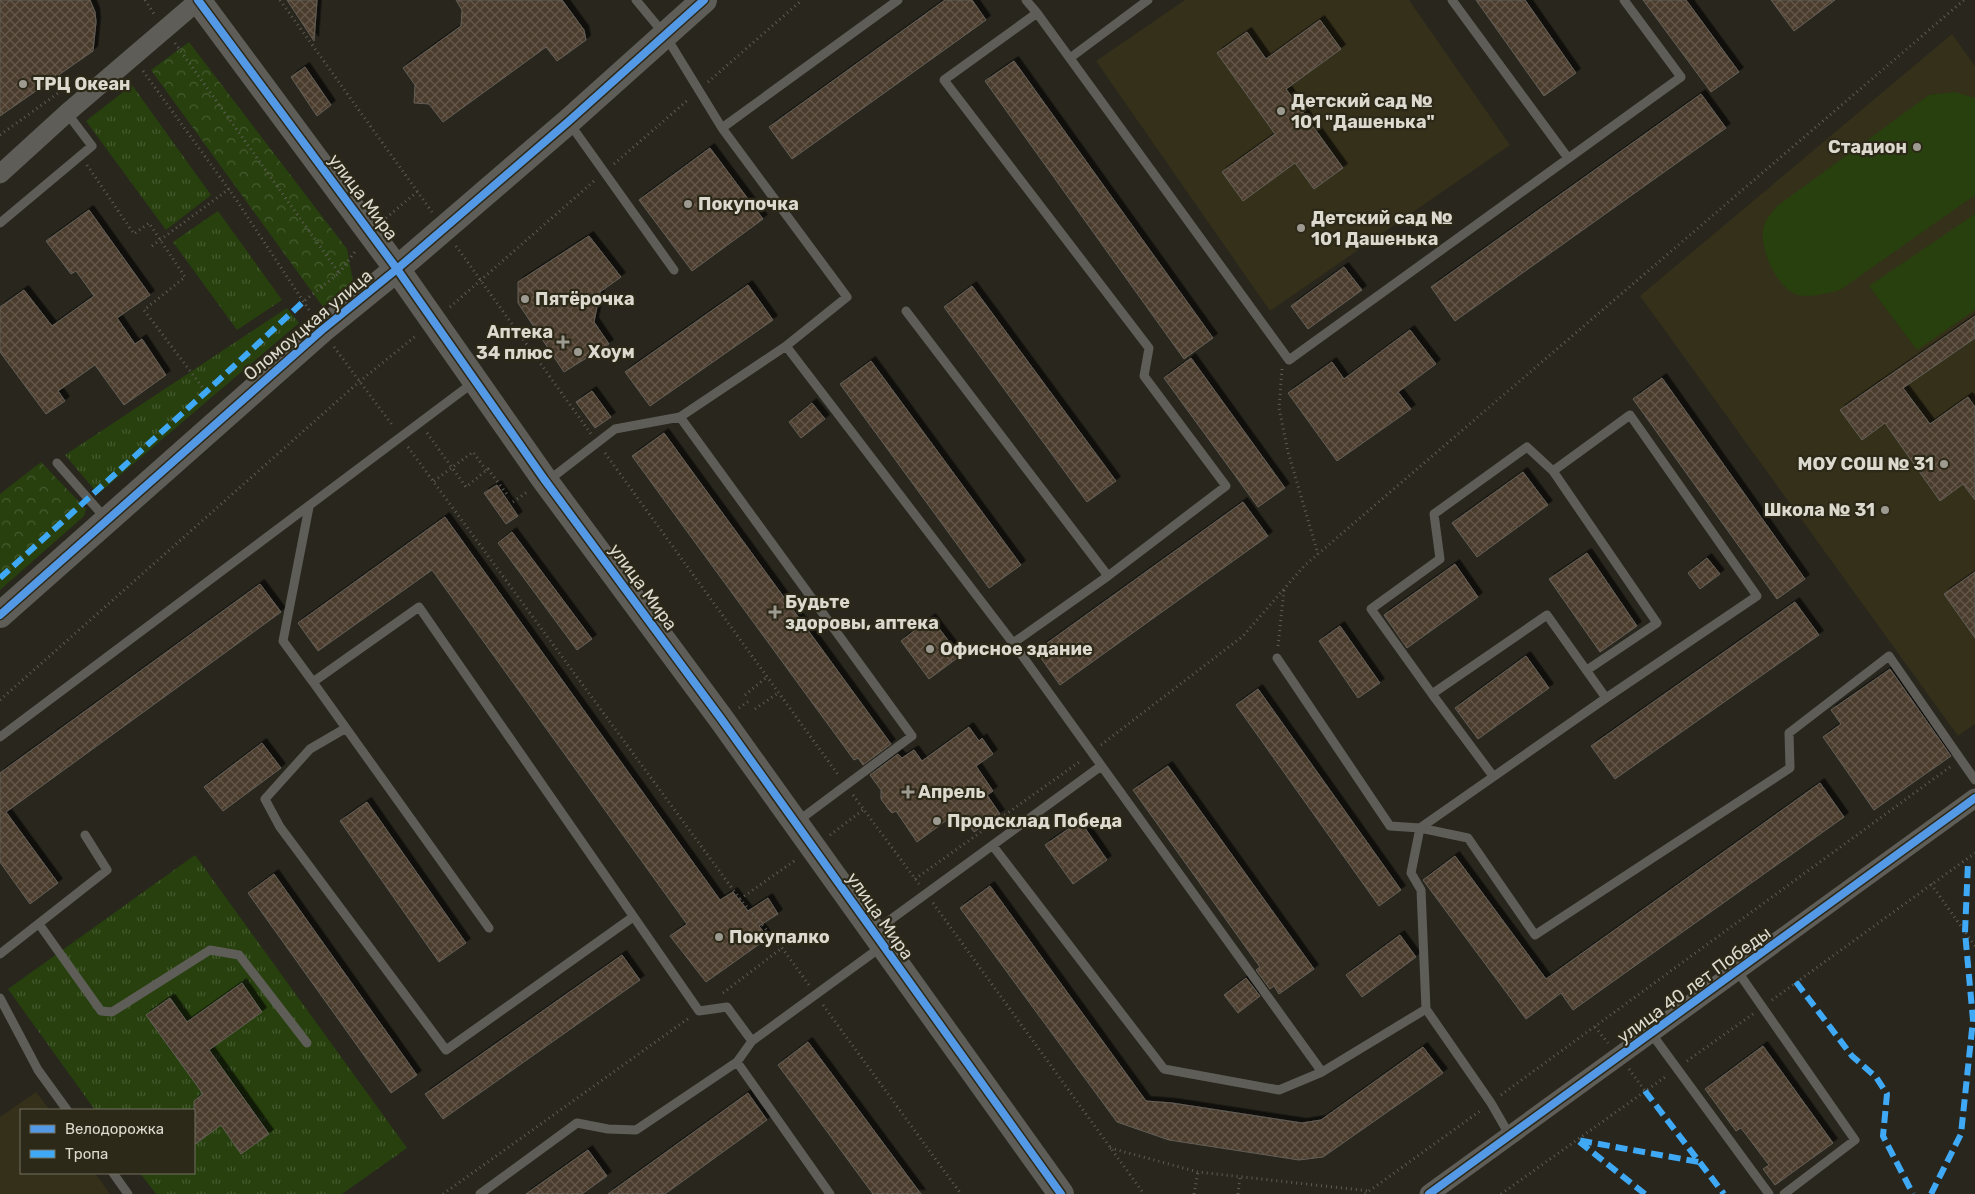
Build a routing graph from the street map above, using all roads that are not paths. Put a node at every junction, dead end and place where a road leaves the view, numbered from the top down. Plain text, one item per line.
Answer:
1 (198, 0) edge
2 (636, 0) edge
3 (704, 0) edge
4 (898, 0) edge
5 (1026, 0) edge
6 (1148, 0) edge
7 (1452, 0) edge
8 (1624, 0) edge
9 (1037, 13) junction
10 (664, 35) junction
11 (1070, 58) junction
12 (67, 113) junction
13 (569, 121) junction
14 (722, 128) junction
15 (1568, 158) junction
16 (0, 174) edge
17 (0, 223) edge
18 (397, 269) junction
19 (674, 270) dead end
20 (906, 311) dead end
21 (786, 346) junction
22 (475, 381) junction
23 (680, 417) junction
24 (57, 463) dead end
25 (1553, 471) junction
26 (546, 482) junction
27 (310, 507) junction
28 (107, 520) junction
29 (1108, 576) junction
30 (0, 615) edge
31 (1013, 643) junction
32 (1277, 658) road end
33 (1587, 670) junction
34 (313, 682) junction
35 (1432, 694) junction
36 (1606, 698) junction
37 (346, 728) junction
38 (0, 737) edge
39 (1101, 766) junction
40 (1493, 776) junction
41 (1975, 780) edge
42 (1975, 798) edge
43 (796, 823) junction
44 (1420, 828) junction
45 (86, 835) dead end
46 (993, 846) junction
47 (633, 916) junction
48 (39, 924) junction
49 (489, 928) dead end
50 (878, 939) junction
51 (0, 954) edge
52 (1738, 972) junction
53 (0, 998) edge
54 (1426, 1009) junction
55 (1651, 1033) junction
56 (752, 1041) junction
57 (307, 1043) dead end
58 (737, 1062) junction
59 (1322, 1072) junction
60 (66, 1109) edge
61 (1510, 1136) junction
62 (114, 1174) edge
63 (128, 1194) edge
64 (480, 1194) edge
65 (830, 1194) edge
66 (1061, 1194) edge
67 (1429, 1194) edge
68 (1769, 1194) edge
69 (1784, 1194) edge

1 - 12 street
1 - 18 street, улица Мира
2 - 10 lane
3 - 10 street, Оломоуцкая улица
4 - 14 lane
5 - 9 lane
6 - 11 lane
7 - 15 lane
8 - 15 lane
9 - 11 lane
9 - 29 lane
10 - 13 street, Оломоуцкая улица
10 - 14 lane
11 - 15 lane
12 - 16 street
12 - 17 lane
13 - 18 street, Оломоуцкая улица
13 - 19 lane
14 - 21 lane
18 - 22 street, улица Мира
18 - 28 street, Оломоуцкая улица
20 - 29 lane
21 - 23 lane
21 - 31 lane
22 - 26 street, улица Мира
22 - 27 lane
23 - 26 lane
23 - 43 lane
24 - 28 lane
25 - 33 lane
25 - 35 lane
25 - 36 lane
26 - 43 street, улица Мира
27 - 34 lane
27 - 38 lane
28 - 30 street, Оломоуцкая улица
29 - 31 lane
31 - 39 lane
32 - 44 lane
33 - 35 lane
33 - 36 lane
34 - 37 lane
34 - 47 lane
35 - 40 lane
36 - 40 lane
37 - 47 lane
37 - 49 lane
39 - 46 lane
39 - 59 lane
40 - 44 lane
41 - 44 lane
42 - 52 street, улица 40 лет Победы
43 - 50 street, улица Мира
44 - 54 lane
45 - 48 lane
46 - 50 lane
46 - 59 lane
47 - 56 lane
48 - 51 lane
48 - 57 lane
50 - 56 lane
50 - 66 street, улица Мира
52 - 55 street, улица 40 лет Победы
52 - 69 lane
53 - 60 lane
54 - 59 lane
54 - 61 lane
55 - 61 street, улица 40 лет Победы
55 - 68 lane
56 - 58 lane
58 - 64 lane
58 - 65 lane
61 - 67 street, улица 40 лет Победы
62 - 63 lane

